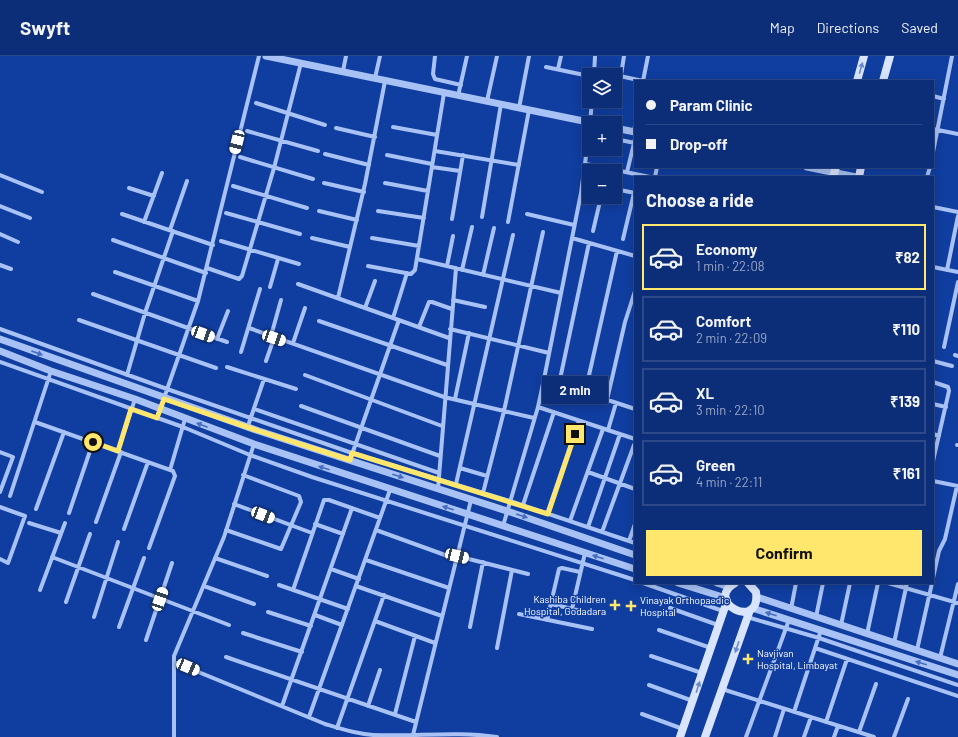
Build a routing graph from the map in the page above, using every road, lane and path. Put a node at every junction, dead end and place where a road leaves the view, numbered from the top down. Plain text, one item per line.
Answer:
1 (259, 56) edge
2 (266, 56) edge
3 (346, 56) edge
4 (380, 56) edge
5 (435, 56) edge
6 (467, 56) edge
7 (497, 56) edge
8 (529, 56) edge
9 (561, 56) edge
10 (595, 56) edge
11 (624, 56) edge
12 (648, 56) edge
13 (864, 56) edge
14 (890, 56) edge
15 (950, 56) edge
16 (301, 63) junction
17 (546, 67) dead end
18 (594, 68) edge
19 (622, 68) edge
20 (558, 69) junction
21 (343, 71) junction
22 (582, 74) edge
23 (622, 76) edge
24 (376, 78) junction
25 (385, 80) junction
26 (638, 80) edge
27 (643, 80) edge
28 (857, 80) edge
29 (883, 80) edge
30 (461, 85) junction
31 (444, 93) junction
32 (458, 96) junction
33 (934, 96) edge
34 (944, 99) junction
35 (487, 102) junction
36 (256, 104) dead end
37 (501, 104) junction
38 (519, 108) junction
39 (529, 110) junction
40 (288, 114) junction
41 (582, 121) edge
42 (325, 126) dead end
43 (393, 127) dead end
44 (336, 128) dead end
45 (934, 129) edge
46 (938, 130) junction
47 (248, 131) dead end
48 (622, 131) edge
49 (958, 134) edge
50 (437, 135) junction
51 (634, 136) edge
52 (634, 136) edge
53 (375, 137) junction
54 (622, 138) edge
55 (634, 140) edge
56 (282, 141) junction
57 (934, 148) edge
58 (435, 150) junction
59 (318, 151) dead end
60 (325, 154) dead end
61 (387, 155) dead end
62 (463, 155) junction
63 (587, 156) edge
64 (240, 158) dead end
65 (491, 160) junction
66 (586, 164) edge
67 (369, 165) junction
68 (432, 165) junction
69 (519, 165) junction
70 (274, 168) junction
71 (812, 168) edge
72 (460, 171) junction
73 (622, 171) edge
74 (627, 172) junction
75 (834, 172) edge
76 (162, 173) dead end
77 (0, 175) edge
78 (645, 176) edge
79 (852, 176) edge
80 (313, 179) dead end
81 (187, 181) dead end
82 (324, 183) dead end
83 (385, 183) dead end
84 (233, 186) dead end
85 (582, 186) edge
86 (129, 188) dead end
87 (622, 190) edge
88 (428, 191) junction
89 (42, 192) dead end
90 (364, 192) junction
91 (634, 193) edge
92 (154, 196) junction
93 (266, 196) junction
94 (599, 204) edge
95 (0, 206) edge
96 (934, 207) edge
97 (307, 208) dead end
98 (319, 211) dead end
99 (378, 211) dead end
100 (958, 212) edge
101 (226, 213) dead end
102 (122, 214) dead end
103 (527, 214) dead end
104 (958, 216) edge
105 (482, 217) dead end
106 (30, 218) dead end
107 (424, 218) junction
108 (452, 219) dead end
109 (357, 220) junction
110 (258, 221) junction
111 (144, 222) junction
112 (508, 222) dead end
113 (574, 225) junction
114 (472, 226) dead end
115 (494, 228) dead end
116 (172, 231) junction
117 (593, 231) dead end
118 (543, 232) dead end
119 (0, 234) edge
120 (300, 234) dead end
121 (513, 235) dead end
122 (454, 236) dead end
123 (312, 238) dead end
124 (372, 238) dead end
125 (572, 238) junction
126 (623, 239) dead end
127 (113, 240) dead end
128 (221, 241) dead end
129 (18, 242) dead end
130 (589, 243) junction
131 (214, 244) junction
132 (419, 246) junction
133 (350, 247) junction
134 (250, 250) junction
135 (617, 251) junction
136 (634, 256) edge
137 (164, 258) junction
138 (278, 259) junction
139 (417, 259) junction
140 (300, 264) dead end
141 (0, 265) edge
142 (368, 266) dead end
143 (447, 266) junction
144 (934, 267) edge
145 (456, 268) junction
146 (11, 269) dead end
147 (206, 270) junction
148 (462, 270) junction
149 (947, 270) junction
150 (115, 272) dead end
151 (958, 272) edge
152 (407, 273) junction
153 (483, 275) junction
154 (502, 279) junction
155 (375, 281) dead end
156 (958, 282) edge
157 (298, 284) dead end
158 (154, 285) junction
159 (532, 286) junction
160 (270, 287) dead end
161 (260, 289) dead end
162 (561, 293) junction
163 (93, 294) dead end
164 (634, 294) edge
165 (338, 298) junction
166 (281, 300) dead end
167 (453, 300) junction
168 (198, 301) junction
169 (485, 307) dead end
170 (305, 308) dead end
171 (365, 308) junction
172 (452, 309) junction
173 (228, 310) dead end
174 (145, 313) junction
175 (392, 318) junction
176 (79, 320) dead end
177 (399, 320) junction
178 (319, 321) dead end
179 (419, 327) junction
180 (248, 328) junction
181 (0, 329) edge
182 (188, 329) junction
183 (450, 329) junction
184 (469, 333) junction
185 (273, 337) junction
186 (449, 338) junction
187 (490, 338) junction
188 (0, 339) edge
189 (217, 339) junction
190 (138, 340) junction
191 (227, 342) dead end
192 (293, 343) junction
193 (518, 345) junction
194 (390, 346) junction
195 (944, 347) dead end
196 (0, 352) edge
197 (241, 352) dead end
198 (549, 353) junction
199 (179, 355) junction
200 (266, 361) dead end
201 (934, 361) edge
202 (0, 362) edge
203 (447, 365) junction
204 (952, 366) dead end
205 (227, 367) dead end
206 (216, 368) dead end
207 (51, 371) junction
208 (380, 374) junction
209 (127, 375) junction
210 (305, 375) dead end
211 (264, 379) junction
212 (544, 379) junction
213 (48, 380) junction
214 (934, 382) edge
215 (559, 384) junction
216 (167, 389) junction
217 (296, 389) dead end
218 (585, 393) junction
219 (444, 397) junction
220 (135, 399) junction
221 (164, 399) junction
222 (455, 399) junction
223 (607, 400) junction
224 (370, 401) junction
225 (616, 403) junction
226 (475, 404) junction
227 (934, 404) edge
228 (301, 406) dead end
229 (538, 407) junction
230 (946, 407) junction
231 (634, 408) edge
232 (131, 409) junction
233 (160, 409) junction
234 (254, 409) junction
235 (504, 411) junction
236 (554, 412) junction
237 (157, 418) junction
238 (251, 418) junction
239 (534, 418) junction
240 (185, 419) junction
241 (580, 421) junction
242 (35, 422) junction
243 (248, 426) junction
244 (442, 426) junction
245 (183, 427) junction
246 (361, 428) junction
247 (603, 429) junction
248 (608, 430) junction
249 (64, 432) junction
250 (620, 434) junction
251 (934, 434) edge
252 (939, 436) junction
253 (634, 439) edge
254 (93, 442) junction
255 (254, 444) junction
256 (355, 444) junction
257 (634, 445) dead end
258 (0, 452) edge
259 (120, 452) junction
260 (250, 455) junction
261 (351, 456) junction
262 (440, 456) junction
263 (934, 457) edge
264 (148, 462) junction
265 (460, 468) junction
266 (170, 470) junction
267 (588, 472) junction
268 (439, 473) junction
269 (243, 475) junction
270 (487, 476) junction
271 (605, 478) junction
272 (438, 480) junction
273 (934, 481) edge
274 (620, 483) junction
275 (456, 484) junction
276 (957, 486) edge
277 (634, 488) edge
278 (438, 489) junction
279 (390, 490) junction
280 (0, 492) edge
281 (483, 493) junction
282 (10, 496) dead end
283 (471, 500) junction
284 (386, 501) junction
285 (510, 501) junction
286 (234, 504) junction
287 (523, 506) junction
288 (0, 507) edge
289 (352, 508) junction
290 (36, 509) dead end
291 (507, 511) junction
292 (69, 513) dead end
293 (548, 514) junction
294 (468, 515) junction
295 (380, 518) junction
296 (570, 521) junction
297 (96, 522) dead end
298 (29, 523) dead end
299 (65, 523) dead end
300 (315, 524) junction
301 (292, 526) junction
302 (465, 526) junction
303 (503, 526) junction
304 (588, 527) junction
305 (634, 527) edge
306 (124, 529) dead end
307 (226, 530) junction
308 (376, 530) junction
309 (602, 532) junction
310 (312, 533) junction
311 (61, 534) junction
312 (90, 534) dead end
313 (343, 534) junction
314 (629, 541) junction
315 (118, 542) dead end
316 (634, 543) edge
317 (149, 548) dead end
318 (585, 553) junction
319 (634, 556) edge
320 (52, 557) junction
321 (144, 558) dead end
322 (215, 558) junction
323 (457, 558) junction
324 (0, 559) edge
325 (366, 560) junction
326 (483, 562) junction
327 (172, 563) dead end
328 (582, 563) junction
329 (78, 567) junction
330 (331, 569) junction
331 (634, 569) edge
332 (512, 570) junction
333 (580, 572) junction
334 (528, 574) dead end
335 (934, 574) edge
336 (267, 576) dead end
337 (106, 578) junction
338 (359, 579) junction
339 (634, 580) edge
340 (646, 584) edge
341 (681, 584) edge
342 (796, 584) edge
343 (823, 584) edge
344 (850, 584) edge
345 (878, 584) edge
346 (892, 584) edge
347 (907, 584) edge
348 (932, 584) edge
349 (958, 584) edge
350 (279, 585) dead end
351 (732, 585) edge
352 (204, 586) junction
353 (356, 586) junction
354 (134, 588) junction
355 (449, 588) junction
356 (906, 588) junction
357 (40, 590) dead end
358 (292, 590) junction
359 (757, 590) edge
360 (384, 595) junction
361 (929, 595) junction
362 (160, 599) junction
363 (320, 600) junction
364 (726, 600) junction
365 (66, 602) dead end
366 (956, 602) edge
367 (254, 604) dead end
368 (551, 604) junction
369 (670, 608) dead end
370 (348, 609) junction
371 (572, 609) junction
372 (791, 609) junction
373 (723, 610) junction
374 (750, 611) junction
375 (193, 612) junction
376 (268, 612) dead end
377 (590, 613) dead end
378 (519, 614) dead end
379 (315, 615) junction
380 (442, 616) junction
381 (94, 617) dead end
382 (816, 617) junction
383 (547, 620) junction
384 (789, 620) junction
385 (375, 621) junction
386 (229, 625) dead end
387 (342, 625) junction
388 (718, 625) junction
389 (841, 625) junction
390 (311, 626) junction
391 (119, 627) dead end
392 (470, 627) dead end
393 (786, 628) junction
394 (592, 629) dead end
395 (660, 630) dead end
396 (821, 630) junction
397 (243, 633) dead end
398 (867, 634) junction
399 (415, 636) junction
400 (818, 638) junction
401 (146, 640) dead end
402 (435, 643) junction
403 (894, 643) junction
404 (497, 648) dead end
405 (711, 648) junction
406 (815, 648) junction
407 (917, 650) junction
408 (302, 652) junction
409 (651, 656) dead end
410 (226, 657) dead end
411 (940, 658) junction
412 (847, 659) junction
413 (174, 662) junction
414 (958, 664) edge
415 (380, 670) dead end
416 (703, 673) junction
417 (958, 675) edge
418 (292, 680) junction
419 (876, 684) dead end
420 (649, 685) dead end
421 (958, 685) edge
422 (319, 689) junction
423 (722, 689) junction
424 (958, 696) edge
425 (347, 699) junction
426 (908, 699) dead end
427 (694, 701) junction
428 (760, 701) junction
429 (282, 706) junction
430 (368, 706) junction
431 (784, 709) junction
432 (794, 712) junction
433 (395, 714) junction
434 (642, 714) dead end
435 (309, 717) junction
436 (811, 717) junction
437 (416, 722) junction
438 (826, 722) junction
439 (838, 726) junction
440 (337, 728) junction
441 (859, 732) junction
442 (682, 733) edge
443 (413, 735) junction
444 (864, 736) edge
445 (174, 737) edge
446 (497, 737) edge
447 (705, 737) edge
448 (746, 737) edge
449 (774, 737) edge
450 (804, 737) edge
451 (834, 737) edge
452 (874, 737) edge
453 (894, 737) edge

1 - 131 street
2 - 16 street
3 - 21 street
4 - 24 street
5 - 30 street
6 - 30 street
7 - 35 street
8 - 38 street
9 - 20 street
10 - 18 street
11 - 19 street
12 - 27 street
28 -> 13 main road
14 - 29 main road
15 - 34 street
16 - 21 street
16 - 40 street
17 - 20 street
20 - 22 street
21 - 24 street
23 - 26 street
24 - 25 street
25 - 31 street
25 - 53 street
30 - 32 street
31 - 32 street
31 - 50 street
32 - 35 street
33 - 34 street
34 - 46 street
35 - 37 street
36 - 40 street
37 - 38 street
37 - 65 street
38 - 39 street
39 - 41 street
39 - 69 street
40 - 42 street
40 - 56 street
43 - 50 street
44 - 53 street
45 - 46 street
46 - 49 street
46 - 57 street
47 - 56 street
48 - 51 street
50 - 58 street
52 - 54 street
53 - 67 street
55 - 74 street
56 - 59 street
56 - 70 street
58 - 62 street
58 - 68 street
60 - 67 street
61 - 68 street
62 - 65 street
62 - 72 street
63 - 66 street
64 - 70 street
65 - 69 street
65 - 105 street
67 - 90 street
68 - 72 street
68 - 88 street
69 - 112 street
70 - 80 street
70 - 93 street
71 - 75 street
72 - 108 street
73 - 74 street
74 - 78 street
75 - 79 street
76 - 92 street
77 - 89 street
81 - 116 street
82 - 90 street
83 - 88 street
84 - 93 street
85 - 113 street
86 - 92 street
87 - 91 street
88 - 107 street
90 - 109 street
91 - 126 street
92 - 111 street
93 - 97 street
93 - 110 street
94 - 117 street
95 - 106 street
96 - 100 street
98 - 109 street
99 - 107 street
101 - 110 street
102 - 111 street
103 - 113 street
104 - 149 street
107 - 132 street
109 - 133 street
110 - 120 street
110 - 134 street
111 - 116 street
113 - 125 street
114 - 148 street
115 - 153 street
116 - 131 street
116 - 137 street
118 - 159 street
119 - 129 street
121 - 154 street
122 - 143 street
123 - 133 street
124 - 132 street
125 - 130 street
125 - 162 street
127 - 137 street
128 - 134 street
130 - 135 street
130 - 215 street
131 - 147 street
132 - 139 street
133 - 165 street
134 - 138 street
134 - 147 street
135 - 136 street
135 - 218 street
137 - 147 street
137 - 158 street
138 - 140 street
138 - 160 street
139 - 143 street
139 - 152 street
141 - 146 street
142 - 152 street
143 - 145 street
144 - 149 street
145 - 148 street
145 - 167 street
147 - 168 street
148 - 153 street
149 - 151 street
150 - 158 street
152 - 175 street
153 - 154 street
154 - 159 street
154 - 187 street
155 - 171 street
156 - 195 street
157 - 165 street
158 - 168 street
158 - 174 street
159 - 162 street
159 - 193 street
161 - 180 street
162 - 198 street
163 - 174 street
164 - 223 street
165 - 171 street
166 - 185 street
167 - 169 street
167 - 172 street
168 - 182 street
170 - 192 street
171 - 175 street
172 - 179 street
172 - 183 street
173 - 189 street
174 - 182 street
174 - 190 street
175 - 177 street
176 - 190 street
177 - 179 street
177 - 194 street
178 - 194 street
179 - 186 street
180 - 185 street
180 - 197 street
181 - 209 street
182 - 189 street
182 - 199 street
183 - 184 street
183 - 186 street
184 - 187 street
184 - 222 street
185 - 192 street
185 - 200 street
186 - 203 street
187 - 193 street
187 - 226 street
188 -> 221 street
189 - 191 street
190 - 199 street
190 - 209 street
192 - 208 street
193 - 198 street
193 - 235 street
194 - 203 street
194 - 208 street
196 - 207 street
198 - 212 street
199 - 206 street
199 - 216 street
201 - 204 street
202 - 213 street
203 - 219 street
205 - 211 street
207 - 213 street
207 - 220 street
208 - 219 street
208 - 224 street
209 - 216 street
210 - 224 street
211 - 217 street
211 - 234 street
212 - 215 street
212 - 229 street
213 - 232 street
213 - 242 street
214 - 230 street
215 - 218 street
216 - 221 street
216 - 238 street
218 - 223 street
219 - 222 street
219 - 244 street
220 - 232 street
220 - 233 street
221 - 233 street
221 - 243 street
222 - 226 street
223 - 225 street
224 - 244 street
224 - 246 street
225 - 231 street
225 - 248 street
226 - 235 street
226 - 265 street
227 - 230 street
228 - 246 street
229 - 236 street
229 - 239 street
230 - 252 street
232 - 237 street
232 - 259 street
233 - 237 street
233 - 240 street
234 - 238 street
234 - 256 street
235 - 239 street
235 - 270 street
236 - 241 street
236 - 287 street
237 - 245 street
238 - 243 street
238 - 261 street
239 - 285 street
240 - 245 street
255 -> 240 street
241 - 247 street
241 - 293 street
242 - 249 street
242 - 282 street
243 - 261 street
244 - 262 street
245 - 260 street
245 - 266 street
246 - 256 street
246 - 262 street
247 - 248 street
247 - 267 street
248 - 250 street
249 - 254 street
249 - 290 street
250 - 253 street
250 - 271 street
251 - 252 street
252 - 263 street
254 - 259 street
254 - 292 street
255 - 260 street
279 -> 255 street
256 - 261 street
256 - 268 street
257 - 274 street
258 - 280 street
259 - 264 street
259 - 297 street
260 - 269 street
260 - 284 street
261 - 272 street
261 -> 278 street
262 - 268 street
264 - 266 street
264 - 306 street
265 - 270 street
265 - 275 street
266 - 317 street
267 - 271 street
267 - 296 street
268 - 272 street
269 - 286 street
269 - 301 street
270 - 281 street
271 - 274 street
271 - 304 street
272 - 275 street
272 - 278 street
273 - 276 street
274 - 277 street
274 - 309 street
275 - 281 street
276 - 335 street
278 - 283 street
279 - 284 street
294 -> 279 street
281 - 285 street
283 - 291 street
283 - 294 street
284 - 295 street
284 - 302 street
285 - 287 street
285 - 291 street
286 - 301 street
286 - 307 street
287 - 293 street
288 - 324 street
289 - 295 street
289 - 300 street
289 - 313 street
291 - 303 street
291 -> 319 street
293 - 296 street
294 - 302 street
294 - 303 street
295 - 308 street
296 - 304 street
298 - 311 street
299 - 311 street
300 - 310 street
300 - 313 street
301 - 307 street
301 - 310 street
302 - 323 street
302 - 328 street
303 - 318 street
304 - 309 street
305 - 314 street
307 - 322 street
308 - 323 street
308 - 325 street
309 - 314 street
310 - 358 street
311 - 320 street
312 - 329 street
313 - 330 street
314 - 316 street
315 - 337 street
318 - 328 street
331 -> 318 street
320 - 329 street
320 - 357 street
321 - 354 street
322 - 336 street
322 - 352 street
323 - 326 street
323 - 355 street
325 - 338 street
325 - 355 street
326 - 332 street
326 - 392 street
327 - 362 street
328 - 333 street
328 - 339 street
329 - 337 street
329 - 365 street
330 - 338 street
330 - 363 street
332 - 334 street
332 - 404 street
333 - 368 street
333 - 371 street
337 - 354 street
337 - 381 street
338 - 353 street
340 - 373 street
341 - 364 street
342 - 372 street
343 - 382 street
344 - 389 street
345 - 398 street
346 - 356 street
347 - 356 street
348 - 361 street
349 - 366 street
350 - 358 street
351 - 364 main road
352 - 367 street
352 - 375 street
353 - 360 street
353 - 370 street
354 - 362 street
354 - 391 street
355 - 380 street
356 - 361 street
356 - 403 street
358 - 363 street
359 - 372 street
359 - 374 main road
360 - 380 street
360 - 385 street
361 - 366 street
361 - 407 street
362 - 375 street
362 - 401 street
363 - 370 street
363 - 379 street
364 - 373 main road
364 - 374 main road
366 - 411 street
368 - 371 street
368 - 383 street
369 - 388 street
370 - 387 street
371 - 377 street
372 - 382 street
373 - 388 main road
384 -> 374 street
374 - 393 street
374 -> 423 main road
375 - 386 street
375 - 413 street
376 - 390 street
378 - 383 street
379 - 387 street
379 - 390 street
380 - 402 street
382 - 389 street
383 - 394 street
384 - 393 street
384 - 396 street
385 - 399 street
385 - 425 street
387 - 422 street
388 - 405 main road
389 - 398 street
390 - 408 street
393 - 400 street
393 - 428 street
395 - 405 street
396 - 400 street
417 -> 396 street
397 - 408 street
398 - 403 street
399 - 402 street
399 - 433 street
400 - 406 street
400 - 421 street
402 - 437 street
403 - 407 street
405 - 416 main road
406 - 412 street
406 - 432 street
407 - 411 street
408 - 418 street
409 - 416 street
410 - 418 street
411 - 414 street
412 - 424 street
412 - 438 street
413 - 429 street
413 - 445 street
415 - 430 street
427 -> 416 main road
418 - 422 street
418 - 429 street
419 - 441 street
420 - 427 street
422 - 425 street
422 - 435 street
423 - 428 street
423 - 447 main road
425 - 430 street
425 - 440 street
426 - 453 street
427 - 442 main road
428 - 431 street
428 - 448 street
429 - 435 street
430 - 433 street
431 - 432 street
431 - 449 street
432 - 436 street
433 - 437 street
434 - 442 street
435 - 440 street
436 - 438 street
436 - 450 street
437 - 443 street
438 - 439 street
439 - 441 street
439 - 451 street
440 - 443 street
441 - 444 street
443 - 446 street
444 - 452 street

